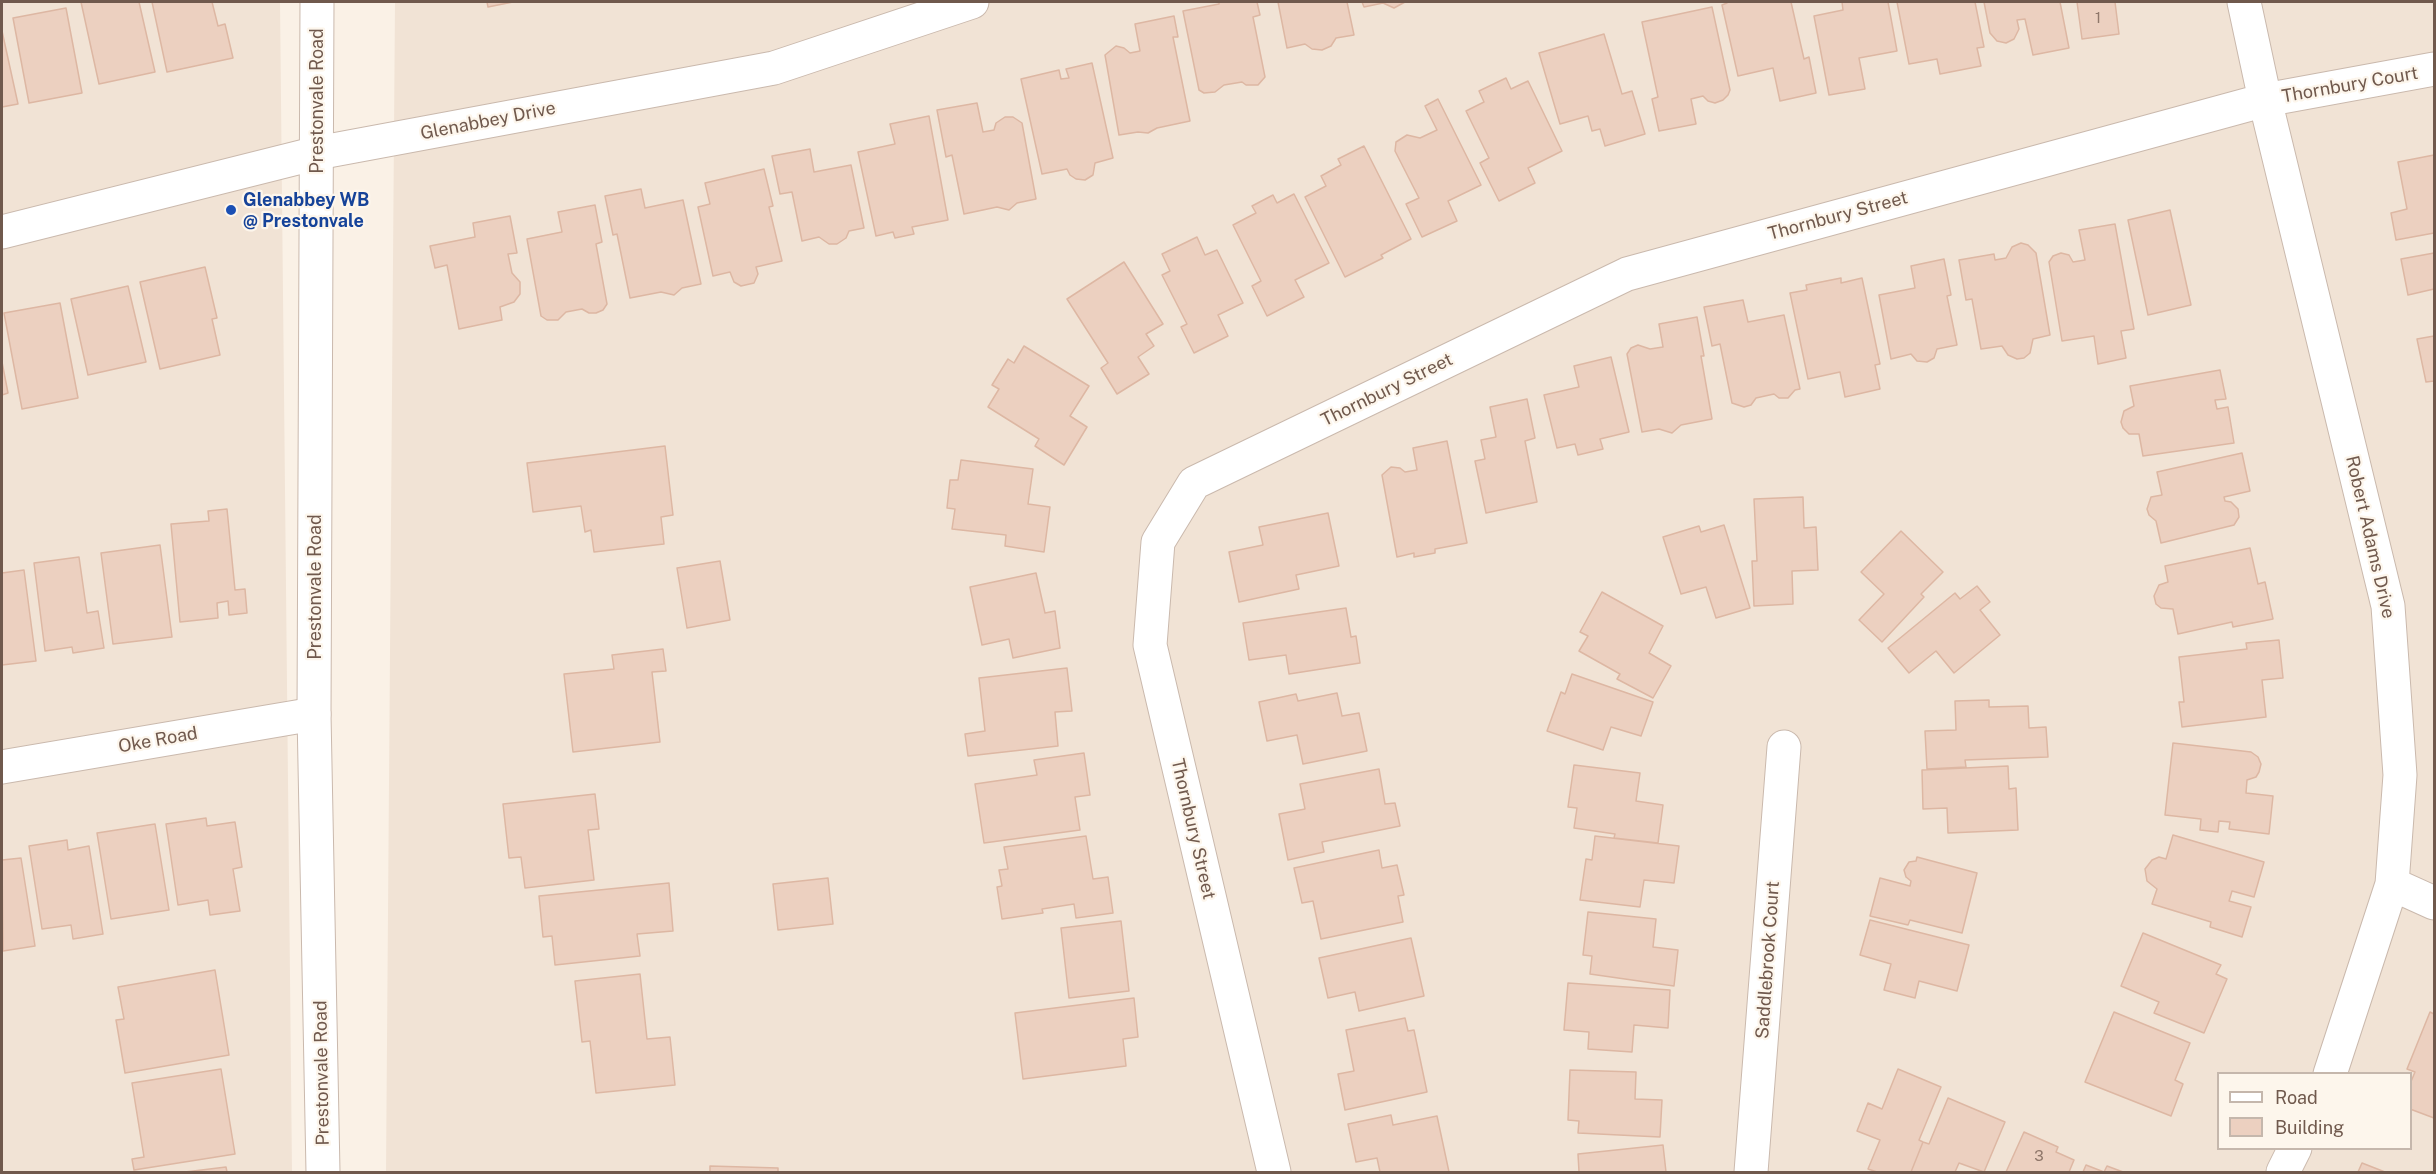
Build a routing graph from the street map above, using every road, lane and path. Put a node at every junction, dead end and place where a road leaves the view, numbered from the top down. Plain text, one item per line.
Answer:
1 (317, 2) edge
2 (972, 2) edge
3 (2244, 2) edge
4 (2434, 69) edge
5 (2265, 100) junction
6 (317, 153) junction
7 (2, 232) edge
8 (314, 714) junction
9 (1784, 747) dead end
10 (2, 767) edge
11 (2392, 884) junction
12 (2434, 903) edge
13 (2331, 1072) edge
14 (2294, 1150) edge
15 (323, 1173) edge
16 (1274, 1173) edge
17 (1751, 1173) edge
18 (2283, 1173) edge

1 - 6 street, Prestonvale Road
2 - 6 street, Glenabbey Drive
3 - 5 street, Robert Adams Drive
4 - 5 street, Thornbury Court
5 - 11 street, Robert Adams Drive
5 - 16 street, Thornbury Street
6 - 7 street, Glenabbey Drive
6 - 8 street, Prestonvale Road
8 - 10 street, Oke Road
8 - 15 street, Prestonvale Road
9 - 17 street, Saddlebrook Court
11 - 12 street
11 - 13 street, Robert Adams Drive
14 - 18 street

